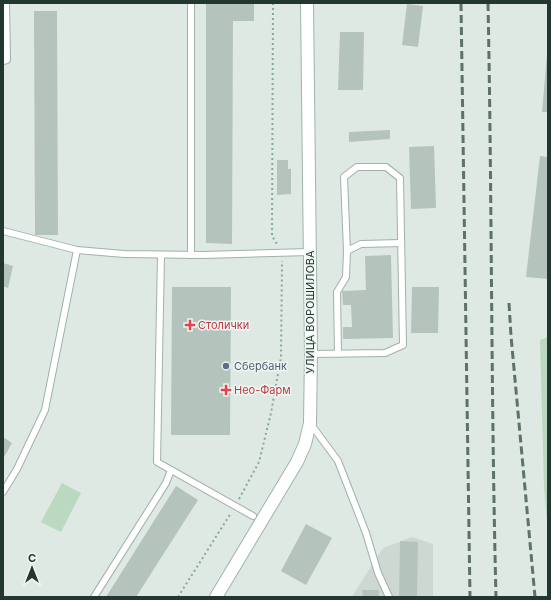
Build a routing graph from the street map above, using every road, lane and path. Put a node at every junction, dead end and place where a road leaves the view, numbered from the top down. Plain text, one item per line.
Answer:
1 (6, 3) edge
2 (191, 3) edge
3 (273, 3) edge
4 (307, 3) edge
5 (3, 60) edge
6 (3, 231) edge
7 (401, 243) junction
8 (78, 250) junction
9 (347, 251) junction
10 (310, 252) junction
11 (282, 253) junction
12 (161, 255) junction
13 (191, 255) junction
14 (311, 354) junction
15 (338, 354) junction
16 (310, 423) junction
17 (171, 470) junction
18 (3, 492) edge
19 (235, 506) junction
20 (253, 516) dead end
21 (94, 597) edge
22 (178, 597) edge
23 (216, 597) edge
24 (389, 597) edge

1 - 5 lane
2 - 13 lane
3 - 11 path
4 - 10 main road, УЛИЦА ВОРОШИЛОВА
6 - 8 lane
7 - 9 lane
7 - 9 lane
7 - 15 lane
8 - 12 lane
8 - 18 lane
9 - 15 lane
10 - 11 lane
10 - 14 main road, УЛИЦА ВОРОШИЛОВА
11 - 13 lane
11 - 19 path
12 - 13 lane
12 - 17 lane
14 - 15 lane
14 - 16 main road, УЛИЦА ВОРОШИЛОВА
16 - 23 main road, УЛИЦА ВОРОШИЛОВА
16 - 24 lane
17 - 19 lane
17 - 21 lane
19 - 20 lane
19 - 22 path

